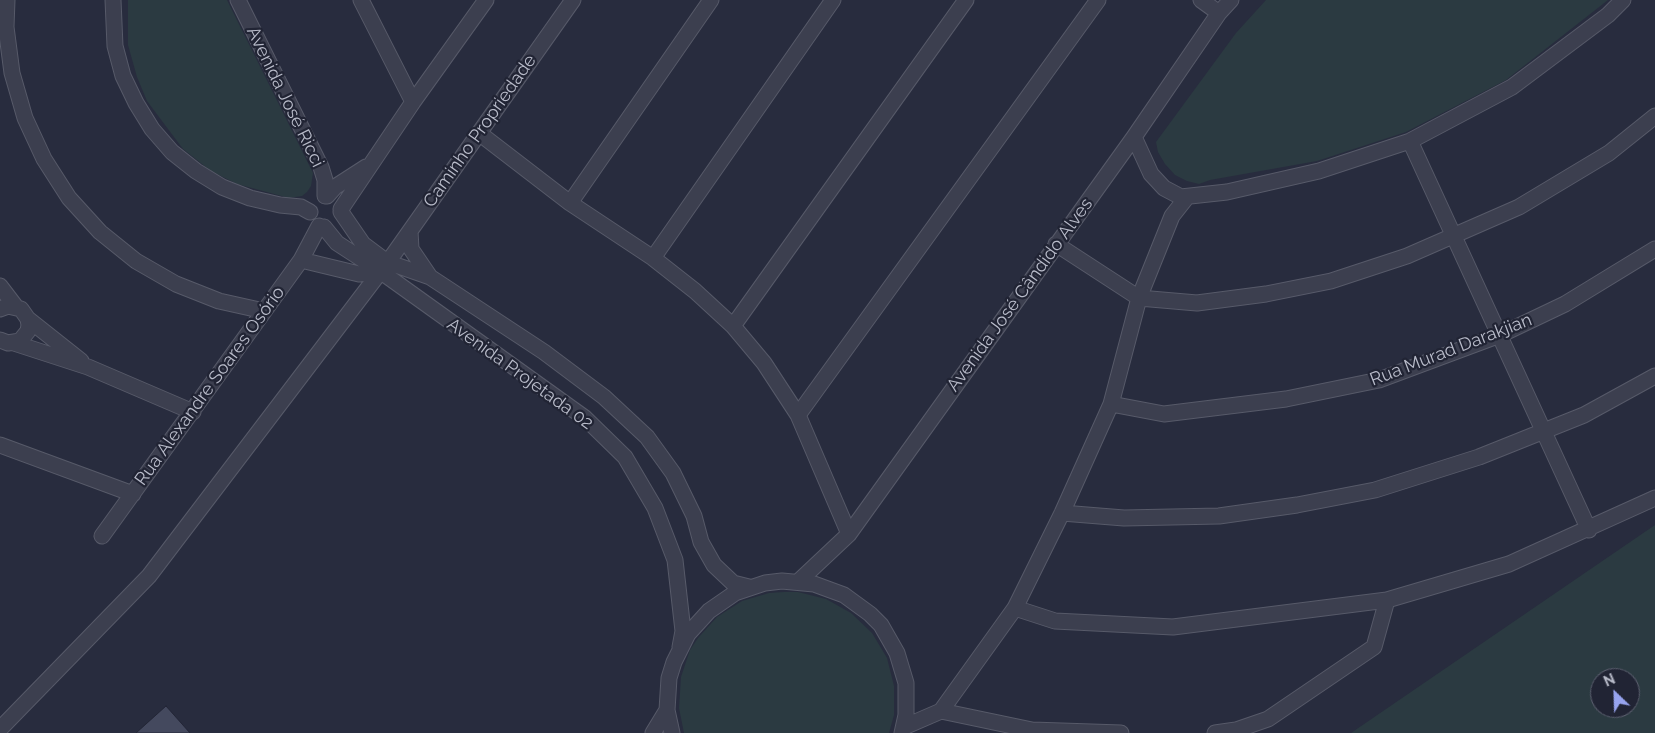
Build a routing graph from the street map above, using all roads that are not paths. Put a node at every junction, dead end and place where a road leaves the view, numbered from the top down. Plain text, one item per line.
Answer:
1 (7, 0) edge
2 (113, 0) edge
3 (238, 0) edge
4 (362, 0) edge
5 (573, 0) edge
6 (711, 0) edge
7 (833, 0) edge
8 (966, 0) edge
9 (1098, 0) edge
10 (1201, 0) edge
11 (1231, 0) edge
12 (1623, 0) edge
13 (483, 2) edge
14 (1219, 13) junction
15 (413, 102) junction
16 (1655, 116) edge
17 (479, 133) junction
18 (1134, 137) junction
19 (1410, 141) junction
20 (370, 165) junction
21 (326, 196) junction
22 (1187, 197) junction
23 (570, 203) junction
24 (341, 211) junction
25 (316, 224) junction
26 (410, 231) junction
27 (1454, 236) junction
28 (1056, 244) junction
29 (1655, 249) edge
30 (653, 258) junction
31 (301, 260) junction
32 (383, 267) junction
33 (430, 277) junction
34 (0, 286) edge
35 (1139, 298) junction
36 (4, 307) edge
37 (264, 311) junction
38 (28, 319) junction
39 (734, 326) junction
40 (1500, 334) junction
41 (7, 342) edge
42 (88, 367) junction
43 (1655, 376) edge
44 (1111, 404) junction
45 (193, 412) junction
46 (798, 415) junction
47 (1544, 432) junction
48 (0, 445) edge
49 (133, 494) junction
50 (1655, 498) edge
51 (1062, 513) junction
52 (1589, 530) junction
53 (849, 534) junction
54 (102, 536) dead end
55 (798, 582) junction
56 (749, 587) junction
57 (1388, 600) junction
58 (1015, 608) junction
59 (680, 648) junction
60 (667, 710) junction
61 (941, 711) junction
62 (0, 729) edge
63 (903, 730) edge
64 (653, 733) edge
65 (672, 733) edge
66 (1121, 733) edge
67 (1215, 733) edge

1 - 37 street
2 - 25 street
3 - 21 street, Avenida José Ricci
4 - 15 street
5 - 17 street, Caminho Propriedade
6 - 23 street
7 - 30 street
8 - 39 street
9 - 46 street
10 - 14 street
11 - 14 street, Avenida José Cândido Alves
12 - 19 street
13 - 15 street
14 - 18 street, Avenida José Cândido Alves
15 - 20 street
16 - 27 street
17 - 23 street
17 - 26 street, Caminho Propriedade
18 - 22 street
18 - 28 street, Avenida José Cândido Alves
19 - 22 street
19 - 27 street
20 - 21 street
20 - 24 street
21 - 24 street
21 - 25 street
22 - 35 street
23 - 30 street
24 - 25 street
24 - 32 street, Avenida Projetada 02
25 - 31 street, Rua Alexandre Soares Osório
25 - 32 street, Avenida Projetada 02
26 - 32 street, Caminho Propriedade
26 - 33 street, Avenida Projetada 02
27 - 35 street
27 - 40 street
28 - 35 street
28 - 53 street, Avenida José Cândido Alves
29 - 40 street, Rua Murad Darakjian
30 - 39 street
31 - 32 street
31 - 37 street, Rua Alexandre Soares Osório
32 - 33 street, Avenida Projetada 02
32 - 59 street, Avenida Projetada 02
32 - 62 street, Caminho Propriedade
33 - 56 street, Avenida Projetada 02
34 - 36 street
35 - 44 street
36 - 38 street
37 - 45 street, Rua Alexandre Soares Osório
38 - 41 street
38 - 42 street
39 - 46 street
40 - 44 street, Rua Murad Darakjian
40 - 47 street
41 - 42 street
42 - 45 street
43 - 47 street
44 - 51 street
45 - 49 street, Rua Alexandre Soares Osório
46 - 53 street
47 - 51 street
47 - 52 street
48 - 49 street
49 - 54 street, Rua Alexandre Soares Osório
50 - 52 street
51 - 58 street
52 - 57 street
53 - 55 street, Avenida José Cândido Alves
55 - 56 street
55 - 63 street
56 - 59 street
57 - 58 street
57 - 67 street
58 - 61 street
59 - 60 street
60 - 64 street
60 - 65 street
61 - 63 street
61 - 66 street

